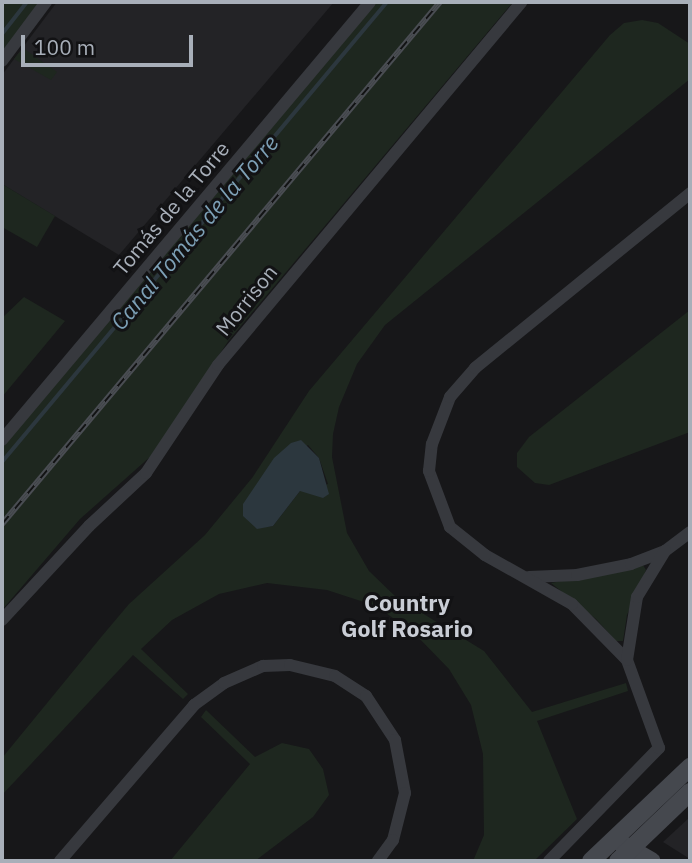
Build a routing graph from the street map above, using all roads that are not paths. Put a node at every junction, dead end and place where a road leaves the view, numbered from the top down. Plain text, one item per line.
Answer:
1 (46, 2) edge
2 (370, 2) edge
3 (521, 2) edge
4 (2, 61) edge
5 (690, 193) edge
6 (2, 440) edge
7 (690, 532) edge
8 (665, 551) junction
9 (528, 577) junction
10 (2, 620) edge
11 (627, 660) junction
12 (690, 767) edge
13 (690, 792) edge
14 (613, 839) junction
15 (624, 855) edge
16 (60, 861) edge
17 (378, 861) edge
18 (549, 861) edge
19 (591, 861) edge
20 (651, 861) edge

1 - 4 street
2 - 6 street, Tomás de la Torre
3 - 10 street, Morrison
5 - 9 street
7 - 8 street
8 - 9 street
8 - 11 street
9 - 11 street
11 - 18 street
12 - 14 main road
13 - 15 main road
14 - 15 main road
14 - 19 main road
15 - 20 main road
16 - 17 street

